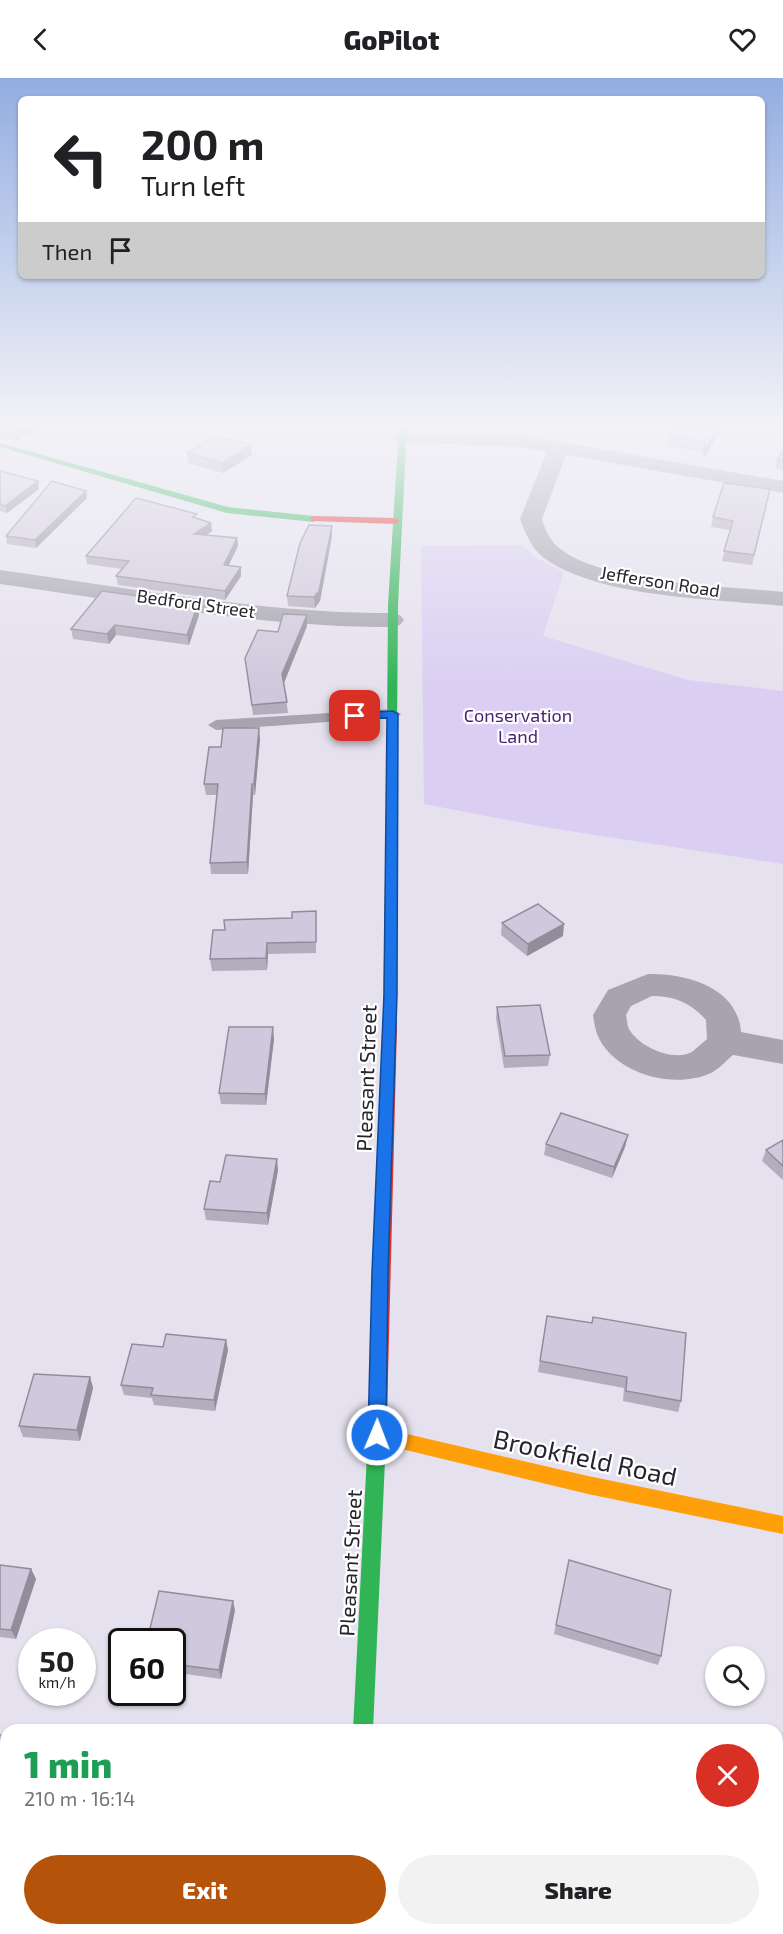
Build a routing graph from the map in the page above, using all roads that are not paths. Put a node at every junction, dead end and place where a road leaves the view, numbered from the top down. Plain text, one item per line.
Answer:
1 (257, 514) edge
2 (397, 514) edge
3 (533, 514) edge
4 (396, 521) junction
5 (0, 577) edge
6 (783, 599) edge
7 (392, 621) junction
8 (393, 714) junction
9 (216, 725) dead end
10 (724, 1041) dead end
11 (783, 1052) edge
12 (377, 1435) junction
13 (783, 1525) edge
14 (363, 1724) edge

1 - 4 main road
2 - 4 main road, Pleasant Street
3 - 6 street, Jefferson Road
4 - 7 main road, Pleasant Street
5 - 7 street, Bedford Street
7 - 8 main road, Pleasant Street
8 - 9 lane
8 - 12 main road, Pleasant Street
10 - 11 street
12 - 13 main road, Brookfield Road
12 - 14 main road, Pleasant Street

